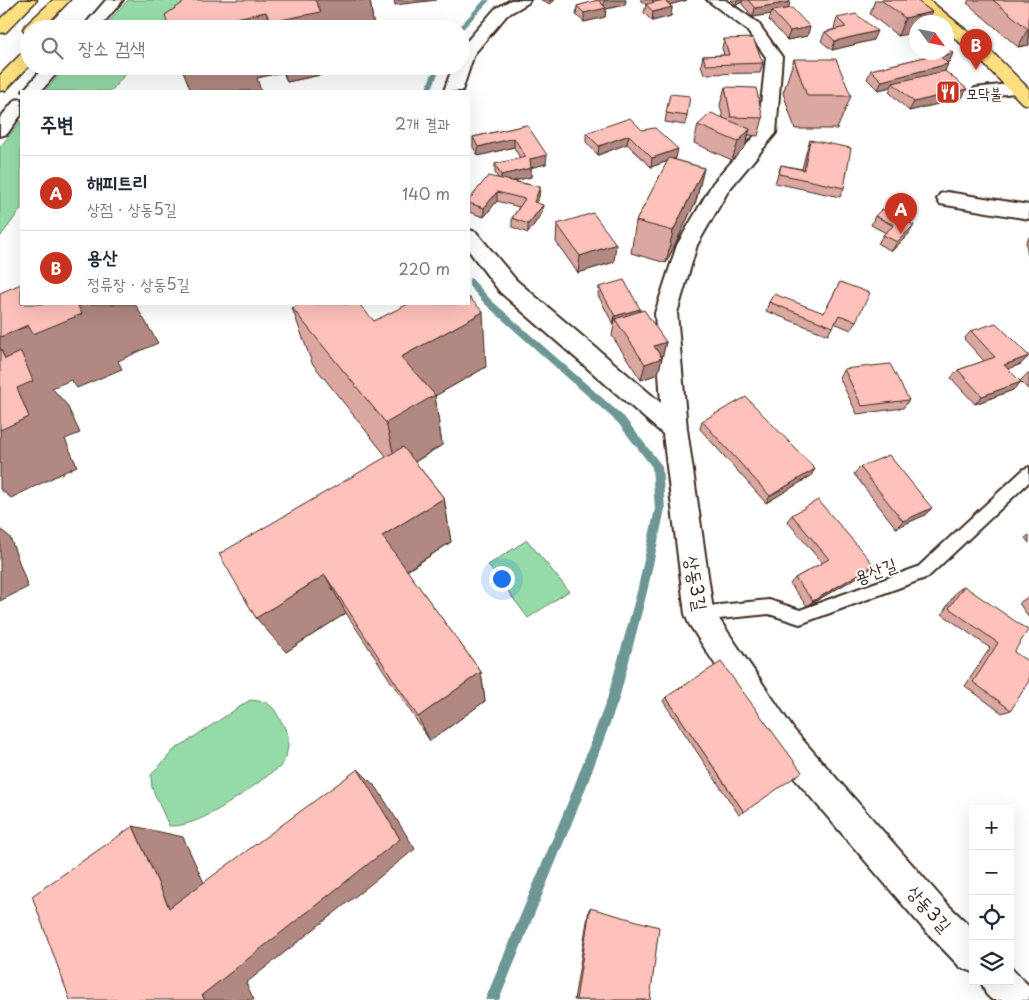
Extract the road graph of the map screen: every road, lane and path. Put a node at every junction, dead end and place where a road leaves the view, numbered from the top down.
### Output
1 (115, 0) edge
2 (522, 0) edge
3 (715, 0) edge
4 (919, 0) edge
5 (936, 0) edge
6 (70, 2) edge
7 (25, 4) edge
8 (0, 20) edge
9 (45, 20) edge
10 (59, 20) edge
11 (97, 20) edge
12 (0, 28) edge
13 (470, 48) edge
14 (20, 52) edge
15 (47, 75) edge
16 (458, 75) edge
17 (0, 86) edge
18 (1025, 89) edge
19 (33, 90) edge
20 (453, 90) edge
21 (981, 92) dead end
22 (20, 105) edge
23 (0, 130) edge
24 (948, 199) dead end
25 (1029, 212) edge
26 (470, 238) edge
27 (675, 429) junction
28 (1029, 473) edge
29 (699, 614) junction
30 (969, 950) edge
31 (1003, 985) edge
32 (1018, 1000) edge

1 - 11 street
2 - 13 street
3 - 27 street, 상동3길
4 - 18 main road
5 - 18 main road
6 - 9 main road
6 - 10 main road
7 - 8 main road
7 - 12 main road
14 - 17 main road
15 - 19 street
16 - 20 street
18 - 21 street
22 - 23 street
24 - 25 street
26 - 27 street
27 - 29 street, 상동3길
28 - 29 lane, 용산길
29 - 30 street, 상동3길
31 - 32 street

